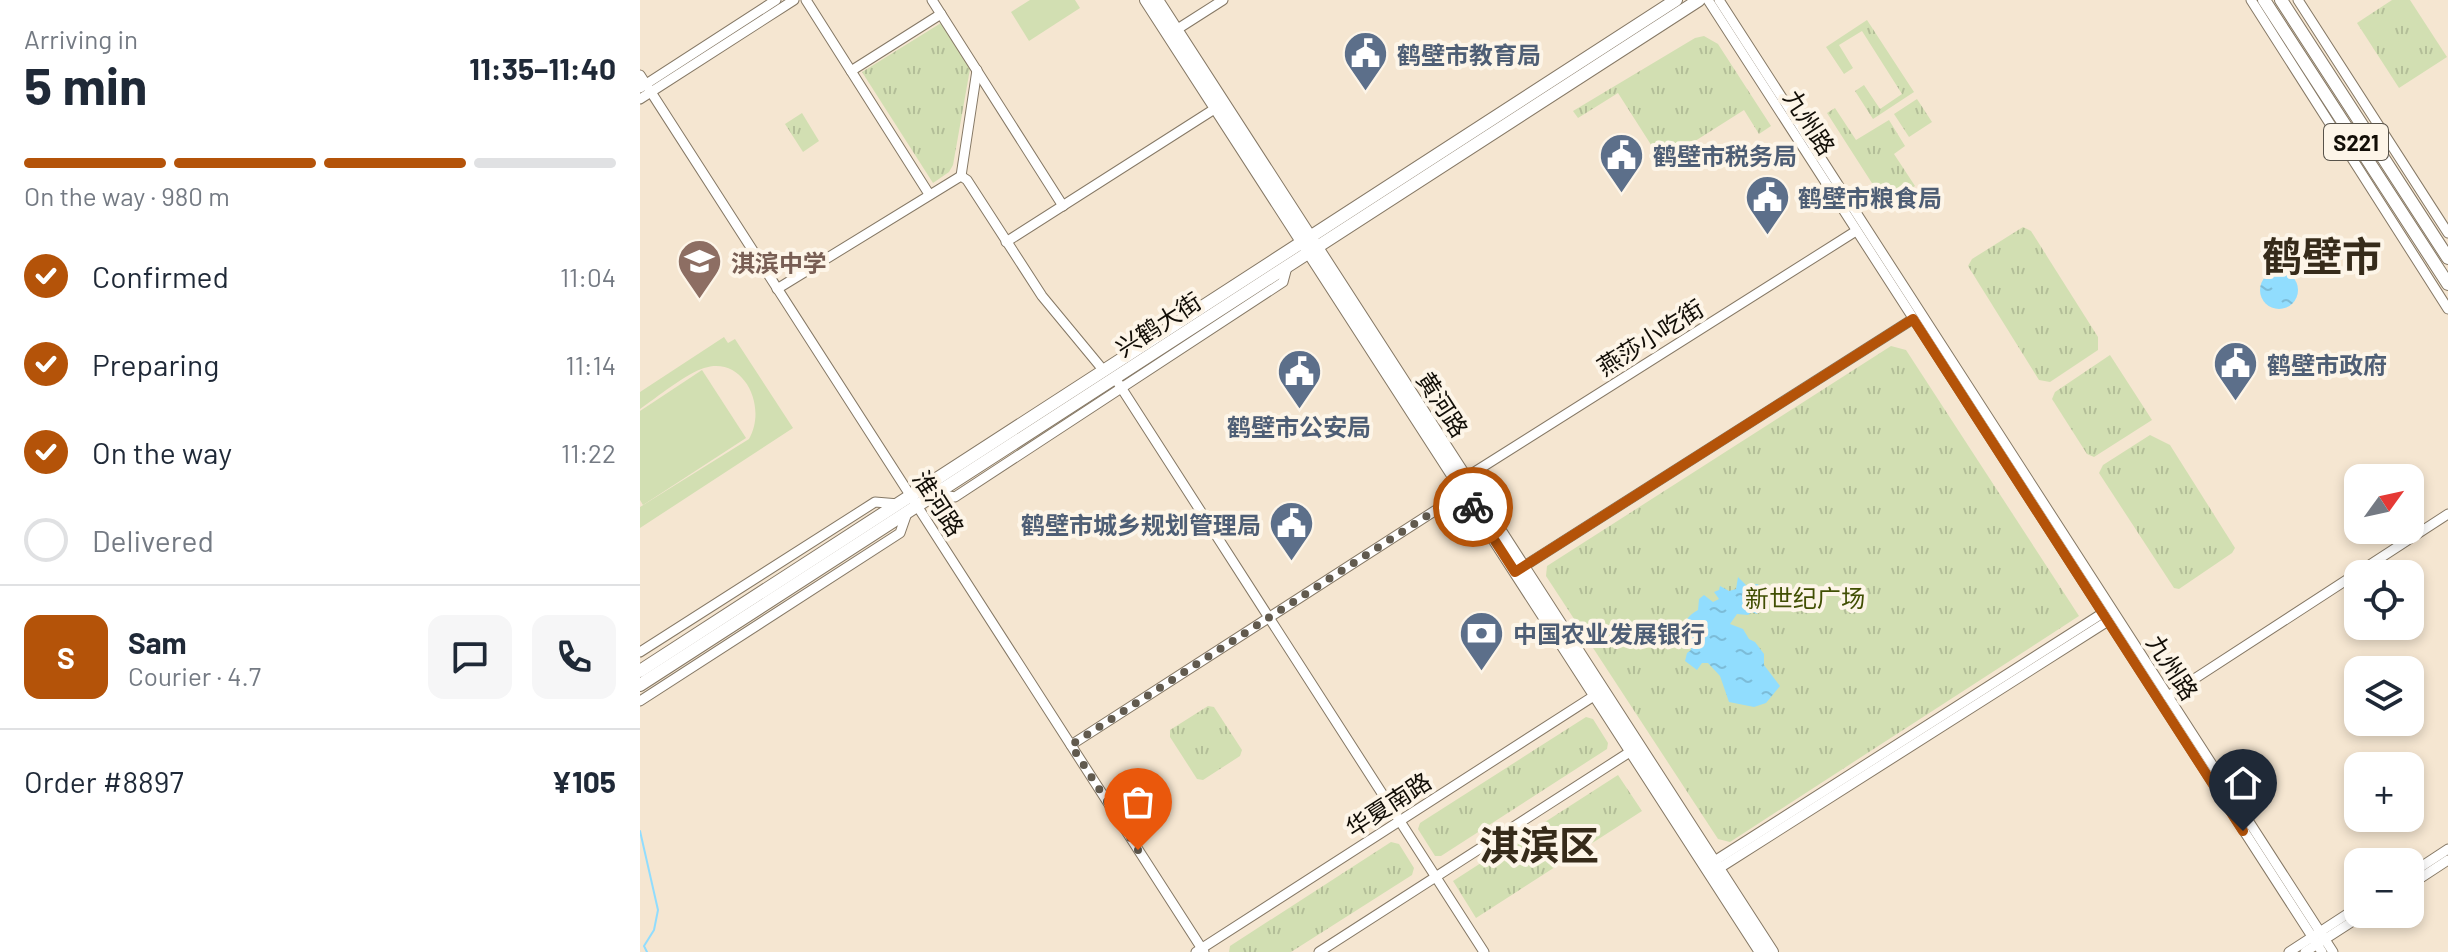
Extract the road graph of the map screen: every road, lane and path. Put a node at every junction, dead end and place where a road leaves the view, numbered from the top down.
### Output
1 (776, 0) edge
2 (794, 0) edge
3 (806, 0) edge
4 (932, 0) edge
5 (1146, 0) edge
6 (1157, 0) edge
7 (1223, 0) edge
8 (1676, 0) edge
9 (1699, 0) edge
10 (1708, 0) edge
11 (1719, 0) edge
12 (2251, 0) edge
13 (2264, 0) edge
14 (2281, 0) edge
15 (2298, 0) edge
16 (941, 14) junction
17 (1176, 30) junction
18 (977, 70) junction
19 (851, 71) junction
20 (644, 85) edge
21 (640, 99) edge
22 (1216, 108) junction
23 (961, 176) junction
24 (929, 194) junction
25 (1063, 206) junction
26 (1856, 231) junction
27 (2448, 233) edge
28 (1006, 242) junction
29 (1310, 245) junction
30 (2448, 258) edge
31 (2448, 284) edge
32 (777, 289) junction
33 (2448, 309) edge
34 (1913, 319) junction
35 (1113, 379) junction
36 (1464, 485) junction
37 (909, 505) junction
38 (2448, 514) edge
39 (1519, 570) junction
40 (1269, 617) junction
41 (2106, 617) junction
42 (640, 652) edge
43 (640, 671) edge
44 (640, 685) edge
45 (1599, 692) junction
46 (2168, 696) junction
47 (640, 701) edge
48 (1071, 745) junction
49 (1635, 749) junction
50 (1400, 821) junction
51 (2448, 849) edge
52 (2448, 860) edge
53 (1716, 865) junction
54 (2424, 865) edge
55 (2424, 876) edge
56 (1436, 877) junction
57 (2344, 919) edge
58 (2344, 926) edge
59 (2319, 941) edge
60 (1200, 951) edge
61 (1319, 952) edge
62 (1484, 952) edge
63 (1761, 952) edge
64 (1772, 952) edge
65 (2289, 952) edge
66 (2305, 952) edge
67 (2333, 952) edge

1 - 20 street
2 - 20 street
3 - 19 street
4 - 16 street
5 - 22 main road, 黄河路
6 - 17 main road, 黄河路
7 - 17 street
8 - 29 main road, 兴鹤大街
9 - 29 main road, 兴鹤大街
10 - 26 street, 九州路
11 - 46 street, 九州路
12 - 33 street
13 - 31 main road, S221
14 - 30 main road, S221
15 - 27 street
16 - 18 street
16 - 19 street
17 - 29 main road, 黄河路
18 - 23 street
18 - 25 street
19 - 24 street
20 - 21 street
20 - 32 street, 淮河路
22 - 25 street
22 - 29 main road, 黄河路
23 - 24 street
23 - 28 street
24 - 32 street
25 - 28 street
26 - 34 street, 九州路
26 - 36 street, 燕莎小吃街
28 - 35 street
29 - 35 main road, 兴鹤大街
29 - 35 main road, 兴鹤大街
29 - 36 main road, 黄河路
32 - 37 street, 淮河路
34 - 39 street
34 - 41 street, 九州路
35 - 37 main road, 兴鹤大街
35 - 37 main road, 兴鹤大街
35 - 40 street
36 - 39 main road, 黄河路
36 - 40 street, 燕莎小吃街
37 - 42 street
37 - 43 main road, 兴鹤大街
37 - 44 main road, 兴鹤大街
37 - 47 street
37 - 48 street, 淮河路
38 - 46 street
39 - 45 main road, 黄河路
40 - 48 street, 燕莎小吃街
40 - 50 street
41 - 53 street
41 - 59 street, 九州路
45 - 49 main road, 黄河路
45 - 50 street, 华夏南路
46 - 59 street, 九州路
48 - 60 street, 淮河路
49 - 53 main road, 黄河路
49 - 56 street
49 - 63 main road, 黄河路
50 - 56 street
50 - 60 street, 华夏南路
51 - 54 street
52 - 55 street
53 - 64 main road, 黄河路
56 - 61 street
56 - 62 street
57 - 59 street
58 - 59 street
59 - 65 street
59 - 66 street
59 - 67 street, 九州路

